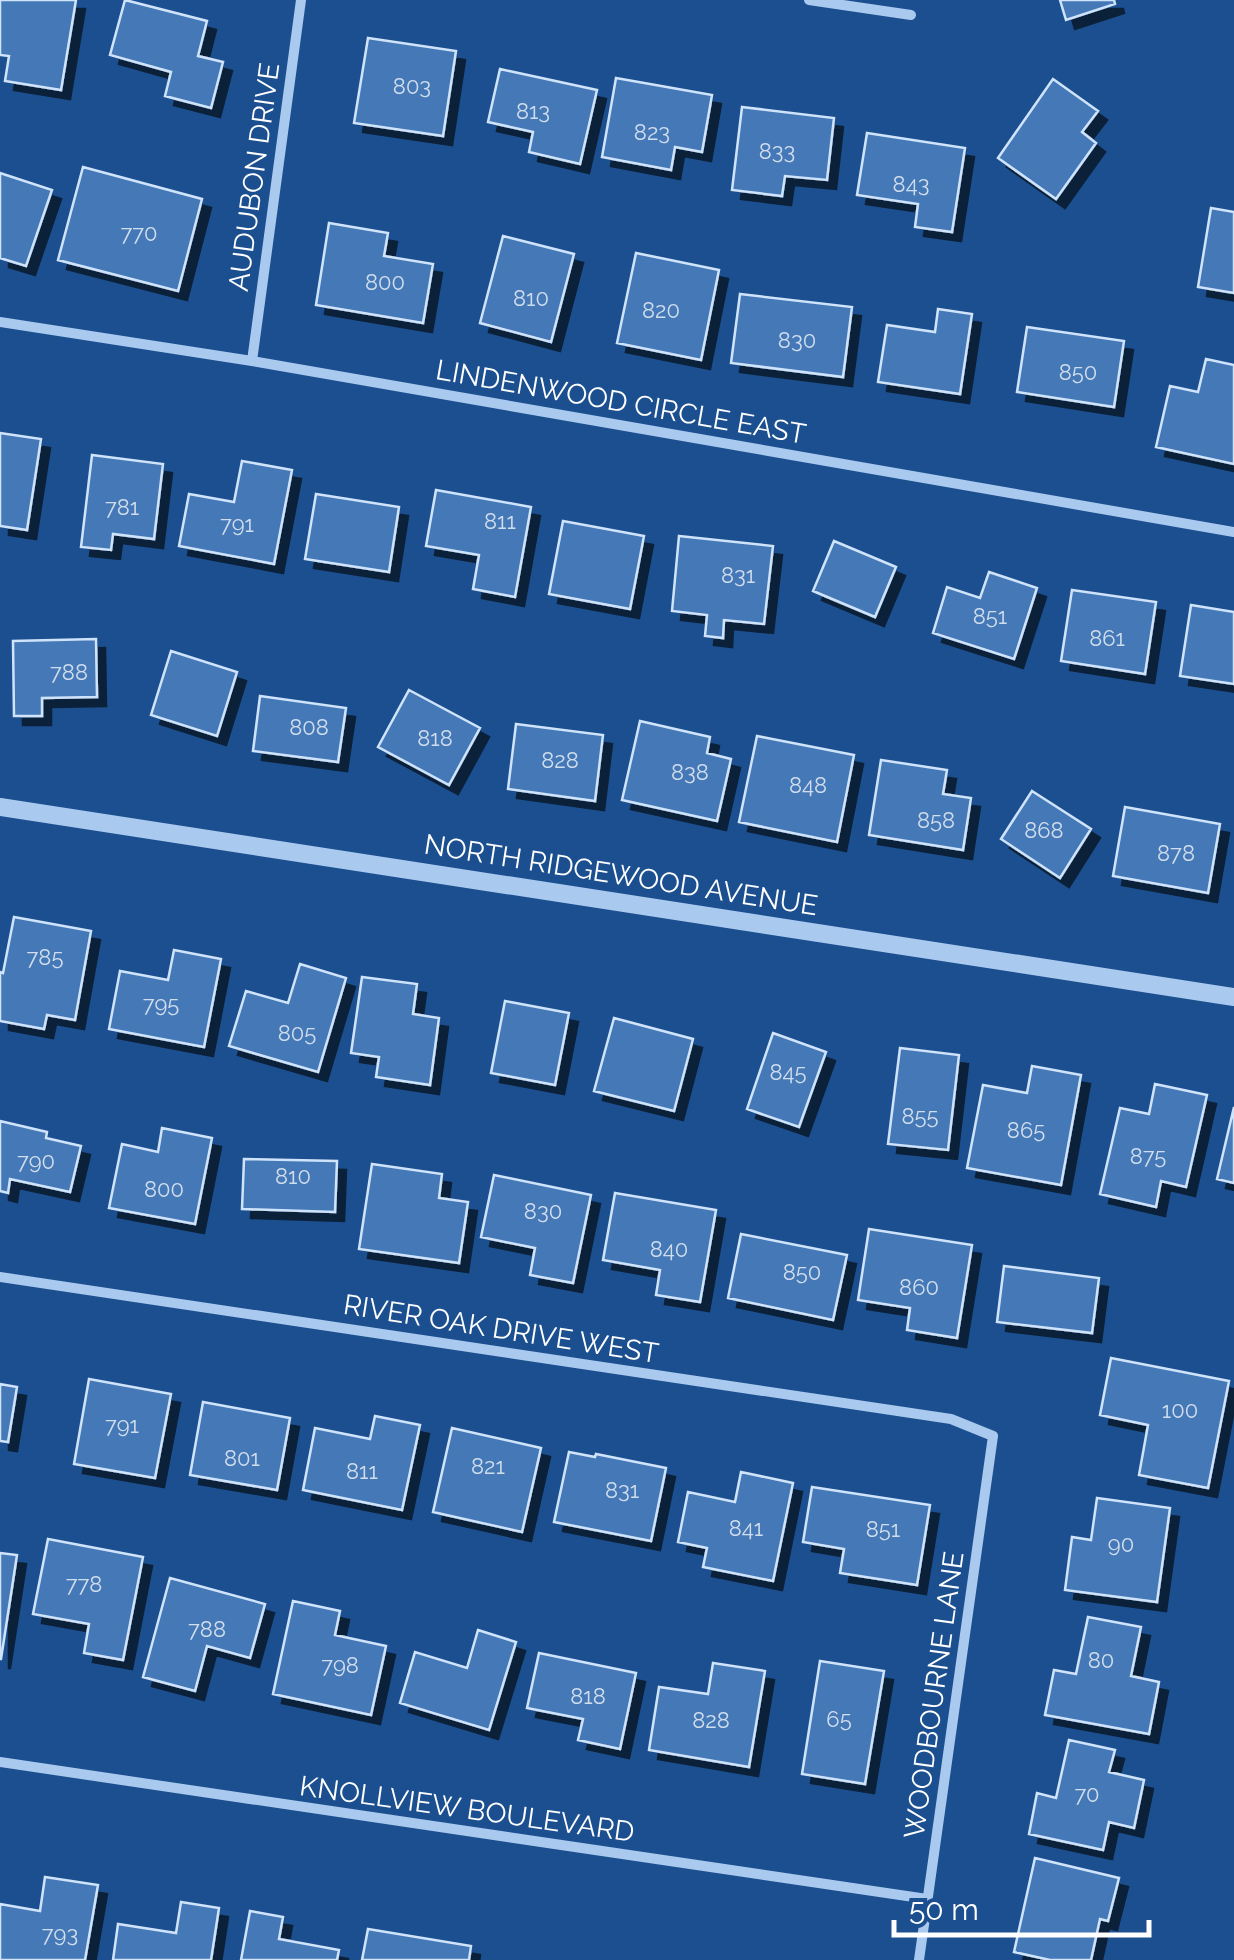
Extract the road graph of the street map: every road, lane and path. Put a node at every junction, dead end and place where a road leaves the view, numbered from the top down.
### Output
1 (301, 0) edge
2 (810, 0) edge
3 (912, 15) dead end
4 (0, 322) edge
5 (252, 361) junction
6 (1234, 532) edge
7 (0, 807) edge
8 (1234, 998) edge
9 (0, 1277) edge
10 (993, 1436) joint
11 (0, 1762) edge
12 (927, 1899) junction
13 (920, 1960) edge

1 - 5 street, AUDUBON DRIVE
2 - 3 street
4 - 5 street, LINDENWOOD CIRCLE EAST
5 - 6 street, LINDENWOOD CIRCLE EAST
7 - 8 street, NORTH RIDGEWOOD AVENUE
9 - 10 street, RIVER OAK DRIVE WEST
10 - 12 street, WOODBOURNE LANE
11 - 12 street, KNOLLVIEW BOULEVARD
12 - 13 street, WOODBOURNE LANE

